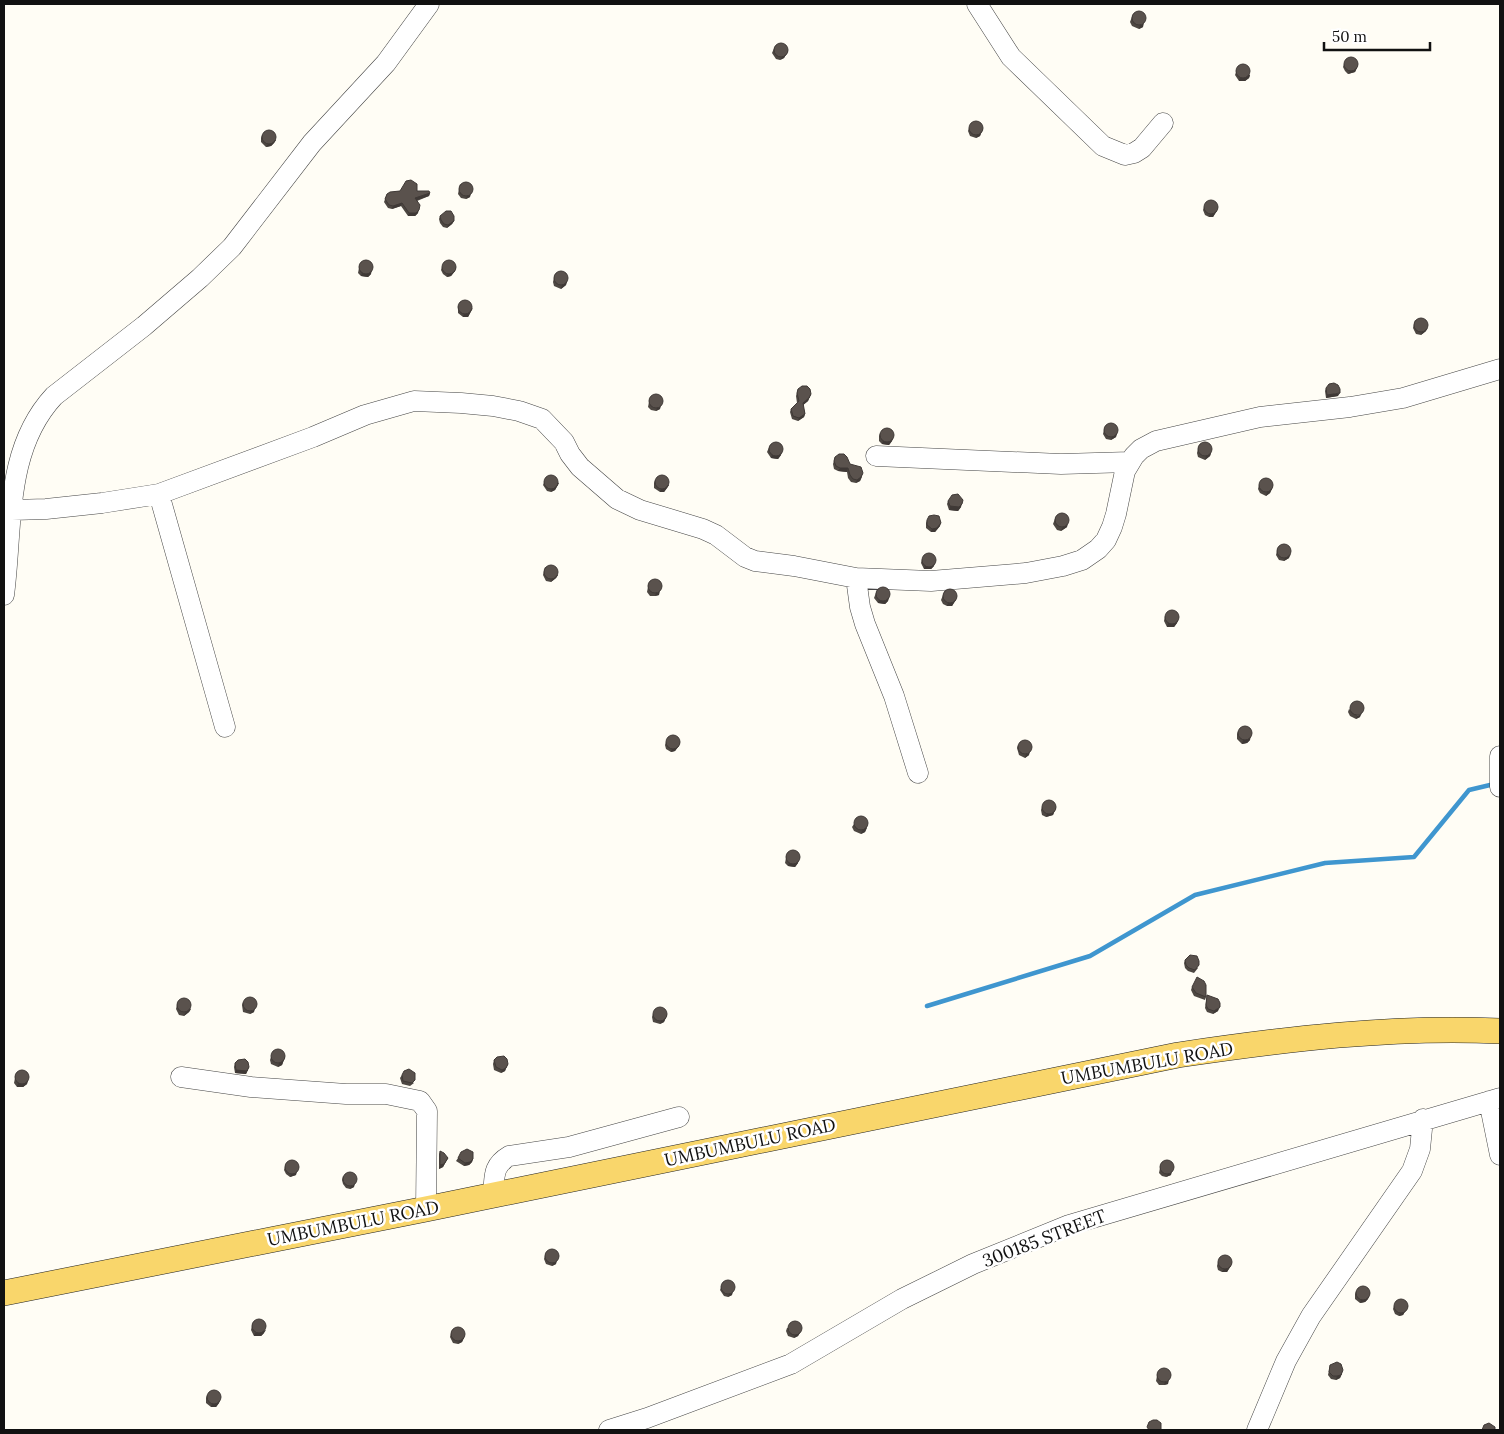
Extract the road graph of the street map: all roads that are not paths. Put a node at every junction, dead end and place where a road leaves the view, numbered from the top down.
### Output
1 (429, 4) edge
2 (977, 4) edge
3 (1163, 123) dead end
4 (1500, 369) edge
5 (876, 456) dead end
6 (1130, 462) junction
7 (159, 494) junction
8 (12, 510) junction
9 (856, 578) junction
10 (4, 595) edge
11 (226, 727) dead end
12 (1500, 756) edge
13 (918, 774) dead end
14 (1500, 787) edge
15 (1500, 1031) edge
16 (181, 1077) dead end
17 (1494, 1099) edge
18 (679, 1117) dead end
19 (1423, 1120) junction
20 (1500, 1156) edge
21 (493, 1194) junction
22 (426, 1209) junction
23 (4, 1292) edge
24 (609, 1430) edge
25 (1257, 1430) edge

1 - 8 street
2 - 3 street
4 - 6 street
5 - 6 street
6 - 9 street
7 - 8 street
7 - 9 street
7 - 11 street
8 - 10 street
9 - 13 street
12 - 14 street
15 - 21 main road, UMBUMBULU ROAD
16 - 22 street
17 - 19 street, 300185 STREET
17 - 20 street
18 - 21 street
19 - 24 street, 300185 STREET
19 - 25 street
21 - 22 main road, UMBUMBULU ROAD
22 - 23 main road, UMBUMBULU ROAD

